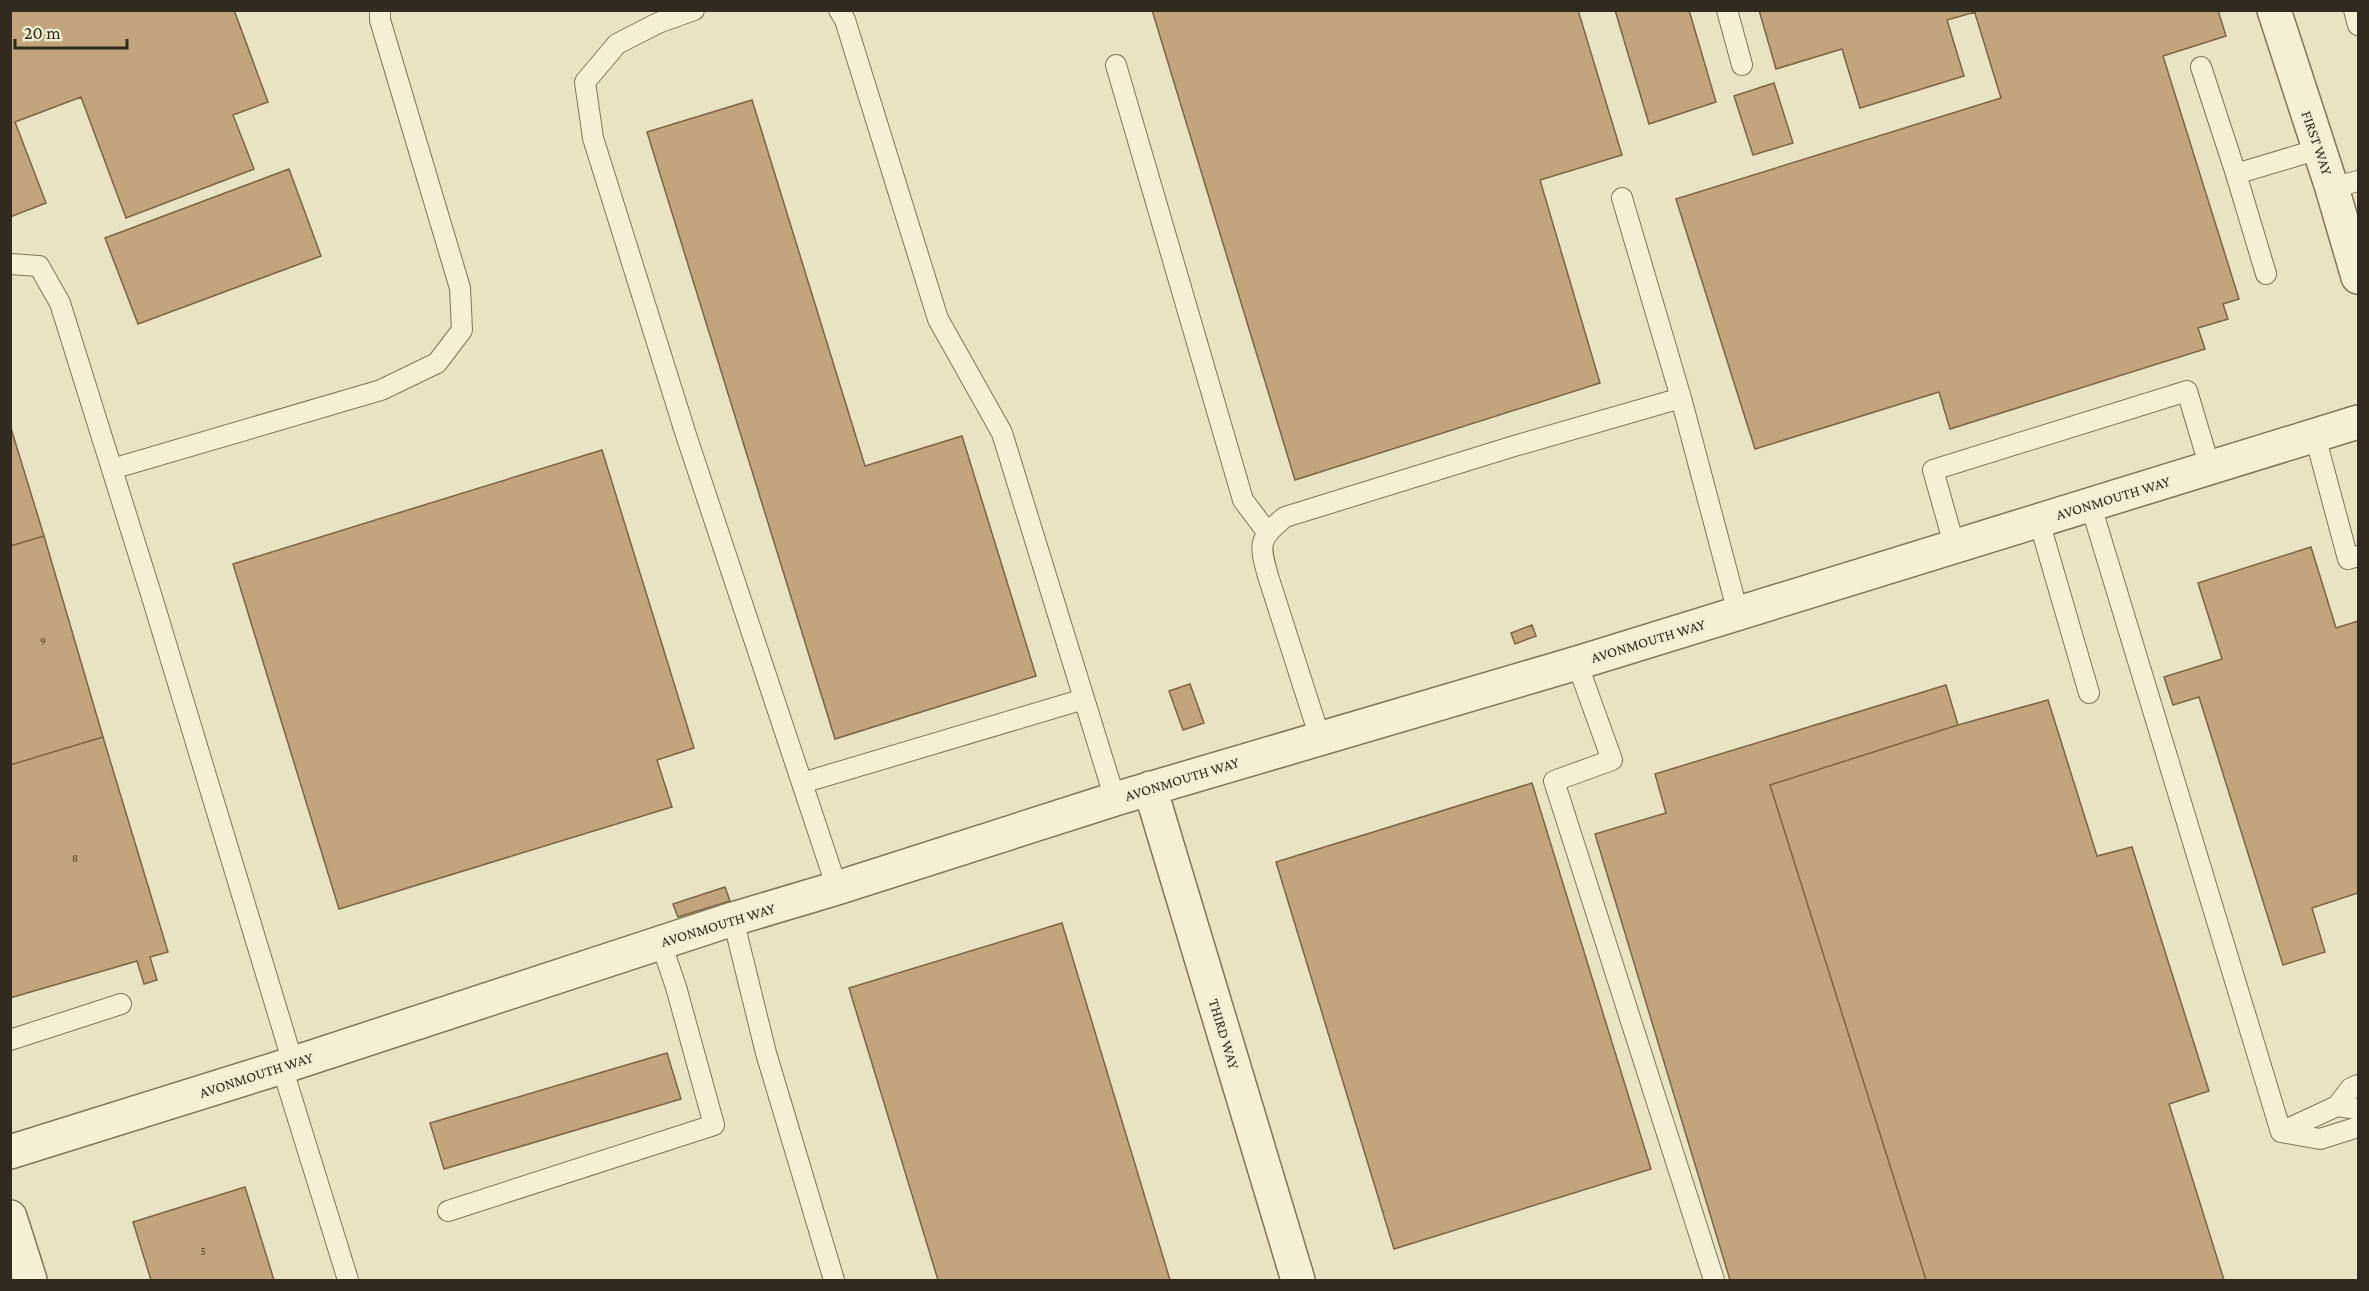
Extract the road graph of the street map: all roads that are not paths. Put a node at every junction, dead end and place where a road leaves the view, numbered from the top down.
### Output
1 (380, 10) edge
2 (694, 10) edge
3 (839, 10) edge
4 (1727, 10) edge
5 (2274, 10) edge
6 (2354, 10) edge
7 (2358, 25) edge
8 (1116, 65) dead end
9 (1742, 65) dead end
10 (2200, 67) dead end
11 (2319, 149) junction
12 (2236, 174) junction
13 (2345, 185) edge
14 (1622, 198) dead end
15 (10, 264) edge
16 (2266, 274) dead end
17 (2358, 277) edge
18 (1682, 398) junction
19 (2358, 422) edge
20 (2315, 436) junction
21 (2210, 468) junction
22 (112, 469) junction
23 (2091, 506) junction
24 (2039, 521) junction
25 (1266, 532) junction
26 (1955, 548) junction
27 (2358, 556) edge
28 (1738, 613) junction
29 (1577, 663) junction
30 (2090, 693) dead end
31 (1084, 699) junction
32 (1320, 738) junction
33 (802, 783) junction
34 (1150, 788) junction
35 (1115, 799) junction
36 (837, 888) junction
37 (733, 919) junction
38 (661, 943) junction
39 (121, 1004) dead end
40 (10, 1040) edge
41 (287, 1065) junction
42 (2358, 1085) edge
43 (2337, 1106) junction
44 (2358, 1109) edge
45 (2358, 1127) edge
46 (2281, 1132) junction
47 (10, 1152) edge
48 (448, 1211) dead end
49 (10, 1217) edge
50 (30, 1281) edge
51 (348, 1281) edge
52 (834, 1281) edge
53 (1298, 1281) edge
54 (1714, 1281) edge

1 - 22 lane
2 - 33 lane
3 - 31 lane
4 - 9 lane
5 - 11 street, FIRST WAY
6 - 7 lane
8 - 25 lane
10 - 12 lane
11 - 12 lane
11 - 13 street, FIRST WAY
12 - 16 lane
13 - 17 street, FIRST WAY
14 - 18 lane
15 - 22 lane
18 - 25 lane
18 - 28 lane
19 - 20 street, AVONMOUTH WAY
20 - 21 street, AVONMOUTH WAY
20 - 27 lane
21 - 23 street, AVONMOUTH WAY
21 - 26 lane
22 - 41 lane
23 - 24 street, AVONMOUTH WAY
23 - 46 lane
24 - 26 street, AVONMOUTH WAY
24 - 30 lane
25 - 32 lane
26 - 28 street, AVONMOUTH WAY
28 - 29 street, AVONMOUTH WAY
29 - 32 street, AVONMOUTH WAY
29 - 54 lane
31 - 33 lane
31 - 35 lane
32 - 34 street, AVONMOUTH WAY
33 - 36 lane
34 - 35 street, AVONMOUTH WAY
34 - 53 street, THIRD WAY
35 - 36 street, AVONMOUTH WAY
36 - 37 street, AVONMOUTH WAY
37 - 38 street, AVONMOUTH WAY
37 - 52 lane
38 - 41 street, AVONMOUTH WAY
38 - 48 lane
39 - 40 lane
41 - 47 street, AVONMOUTH WAY
41 - 51 lane
42 - 43 lane
43 - 44 lane
43 - 46 lane
45 - 46 lane
49 - 50 street

